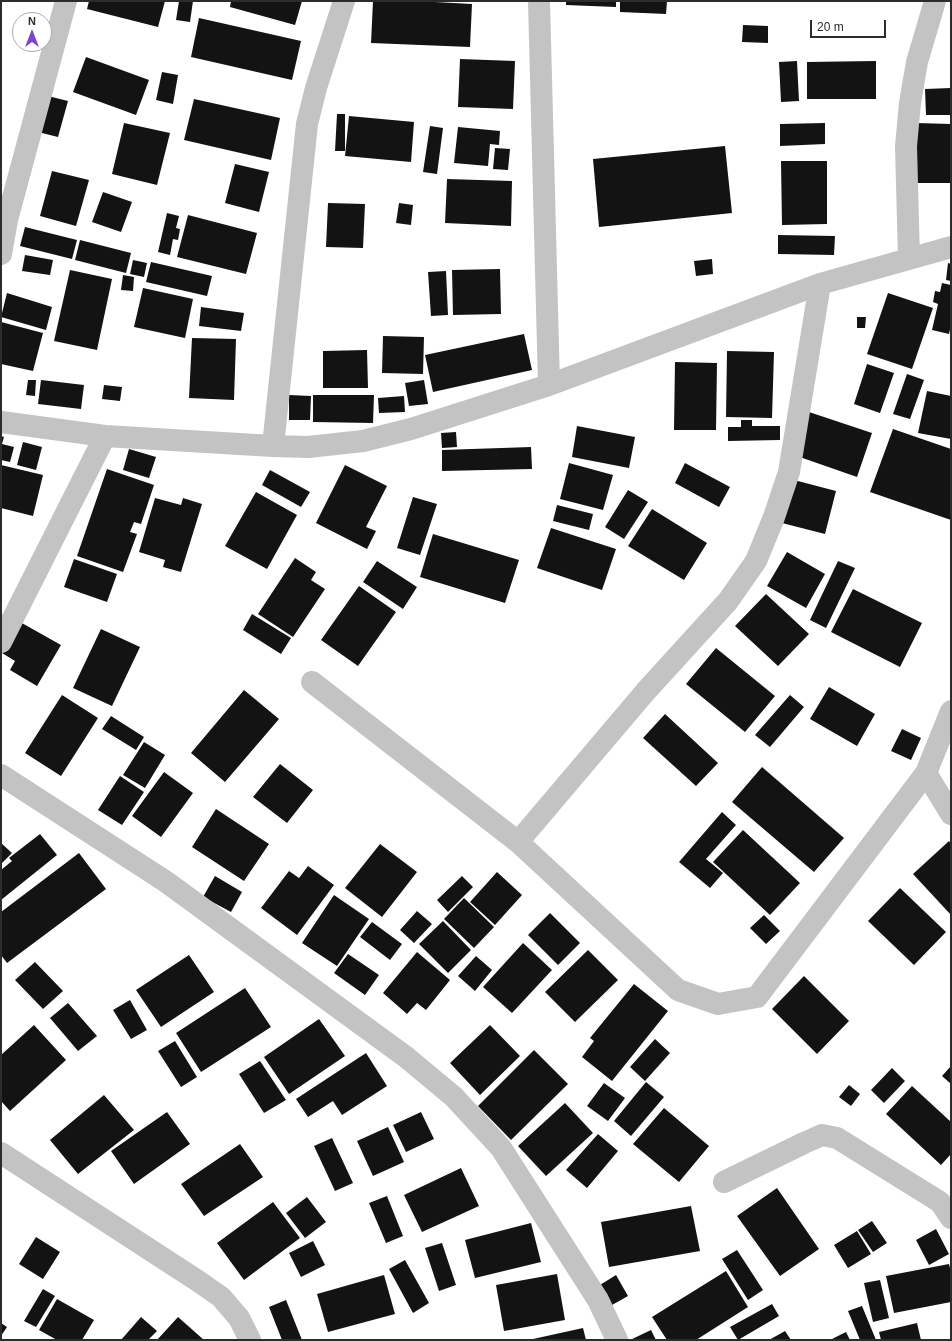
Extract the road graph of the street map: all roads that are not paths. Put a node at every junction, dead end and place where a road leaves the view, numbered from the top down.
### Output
1 (66, 1) edge
2 (344, 1) edge
3 (539, 1) edge
4 (935, 1) edge
5 (4, 219) edge
6 (951, 248) edge
7 (1, 254) edge
8 (909, 259) junction
9 (820, 284) junction
10 (549, 385) junction
11 (1, 422) edge
12 (105, 436) junction
13 (273, 446) junction
14 (1, 642) edge
15 (312, 682) dead end
16 (951, 711) edge
17 (926, 773) junction
18 (1, 775) edge
19 (951, 814) edge
20 (518, 842) junction
21 (1, 1153) edge
22 (724, 1182) dead end
23 (947, 1204) edge
24 (250, 1340) edge
25 (617, 1340) edge

1 - 5 street
2 - 13 street
3 - 10 street
4 - 8 street
5 - 7 street
6 - 8 street
8 - 9 street
9 - 10 street
9 - 20 street
10 - 13 street
11 - 12 street
12 - 13 street
12 - 14 street
15 - 20 street
16 - 17 street
17 - 19 street
17 - 20 street
18 - 25 street
21 - 24 street
22 - 23 street

